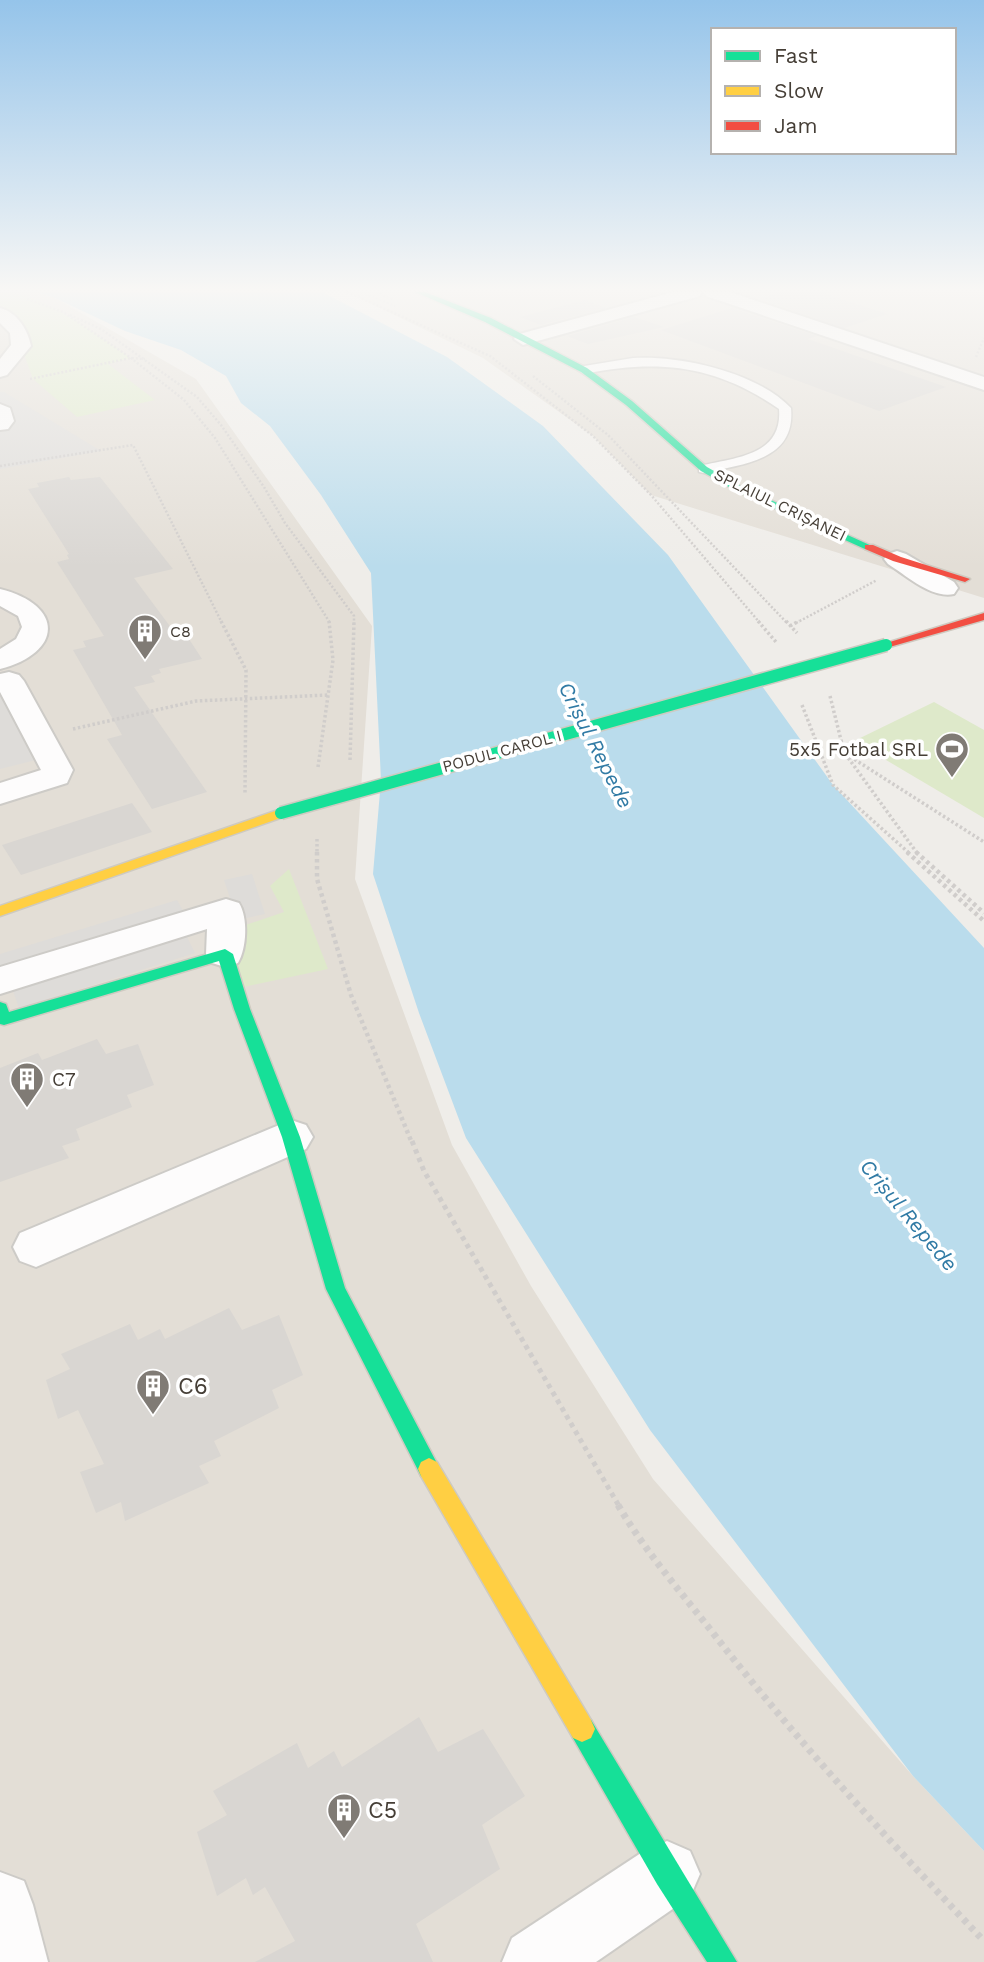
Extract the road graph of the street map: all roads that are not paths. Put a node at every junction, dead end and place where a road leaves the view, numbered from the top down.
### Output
1 (602, 384) edge
2 (743, 384) edge
3 (0, 410) edge
4 (0, 424) edge
5 (704, 469) junction
6 (892, 567) joint
7 (983, 580) edge
8 (0, 597) edge
9 (947, 597) junction
10 (984, 615) edge
11 (918, 636) junction
12 (4, 671) edge
13 (0, 794) edge
14 (0, 911) edge
15 (225, 954) junction
16 (0, 981) edge
17 (0, 1008) edge
18 (291, 1137) junction
19 (36, 1247) dead end
20 (667, 1874) junction
21 (0, 1905) edge
22 (14, 1962) edge
23 (536, 1962) edge
24 (723, 1962) edge

1 - 5 street, SPLAIUL CRIȘANEI
2 - 5 lane
3 - 4 street
5 - 6 street, SPLAIUL CRIȘANEI
6 - 9 street, SPLAIUL CRIȘANEI
7 - 9 street
8 - 12 street
9 - 10 street
9 - 11 street
10 - 11 street, PODUL CAROL I
11 - 14 street, PODUL CAROL I, bridge
12 - 13 street
15 - 16 street
15 - 17 street
15 - 18 street
18 - 19 street
18 - 20 street
20 - 23 street
20 - 24 street
21 - 22 street

